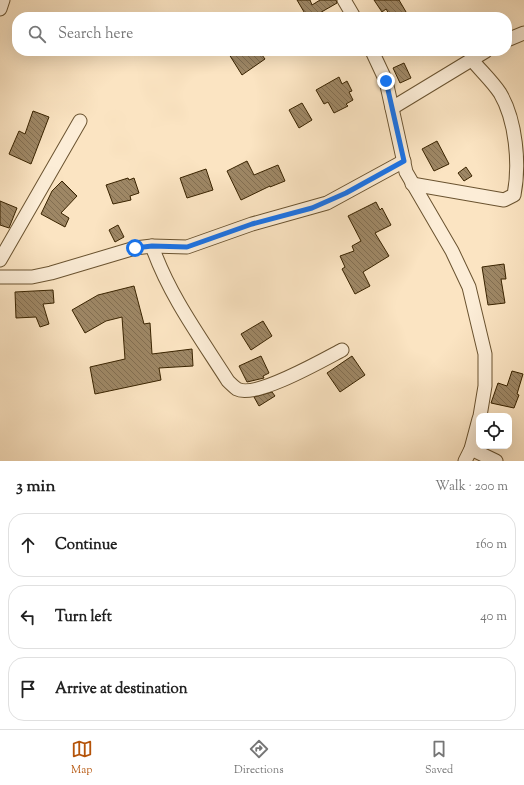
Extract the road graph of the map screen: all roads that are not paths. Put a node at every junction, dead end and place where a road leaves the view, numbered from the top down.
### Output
1 (3, 0) edge
2 (344, 0) edge
3 (0, 9) edge
4 (351, 12) edge
5 (524, 33) edge
6 (512, 38) edge
7 (374, 56) edge
8 (478, 56) edge
9 (472, 60) junction
10 (392, 108) junction
11 (80, 121) dead end
12 (520, 137) edge
13 (404, 161) junction
14 (412, 184) junction
15 (152, 246) junction
16 (0, 260) edge
17 (0, 277) edge
18 (342, 350) dead end
19 (480, 413) edge
20 (476, 427) edge
21 (468, 455) edge
22 (496, 461) edge

1 - 3 street
2 - 4 street
5 - 6 street
7 - 10 street
8 - 9 street
9 - 10 street
9 - 12 street
10 - 13 street
11 - 16 street
12 - 14 street
13 - 14 street
13 - 15 street
14 - 19 street
15 - 17 street
15 - 18 street
20 - 21 street
21 - 22 street

